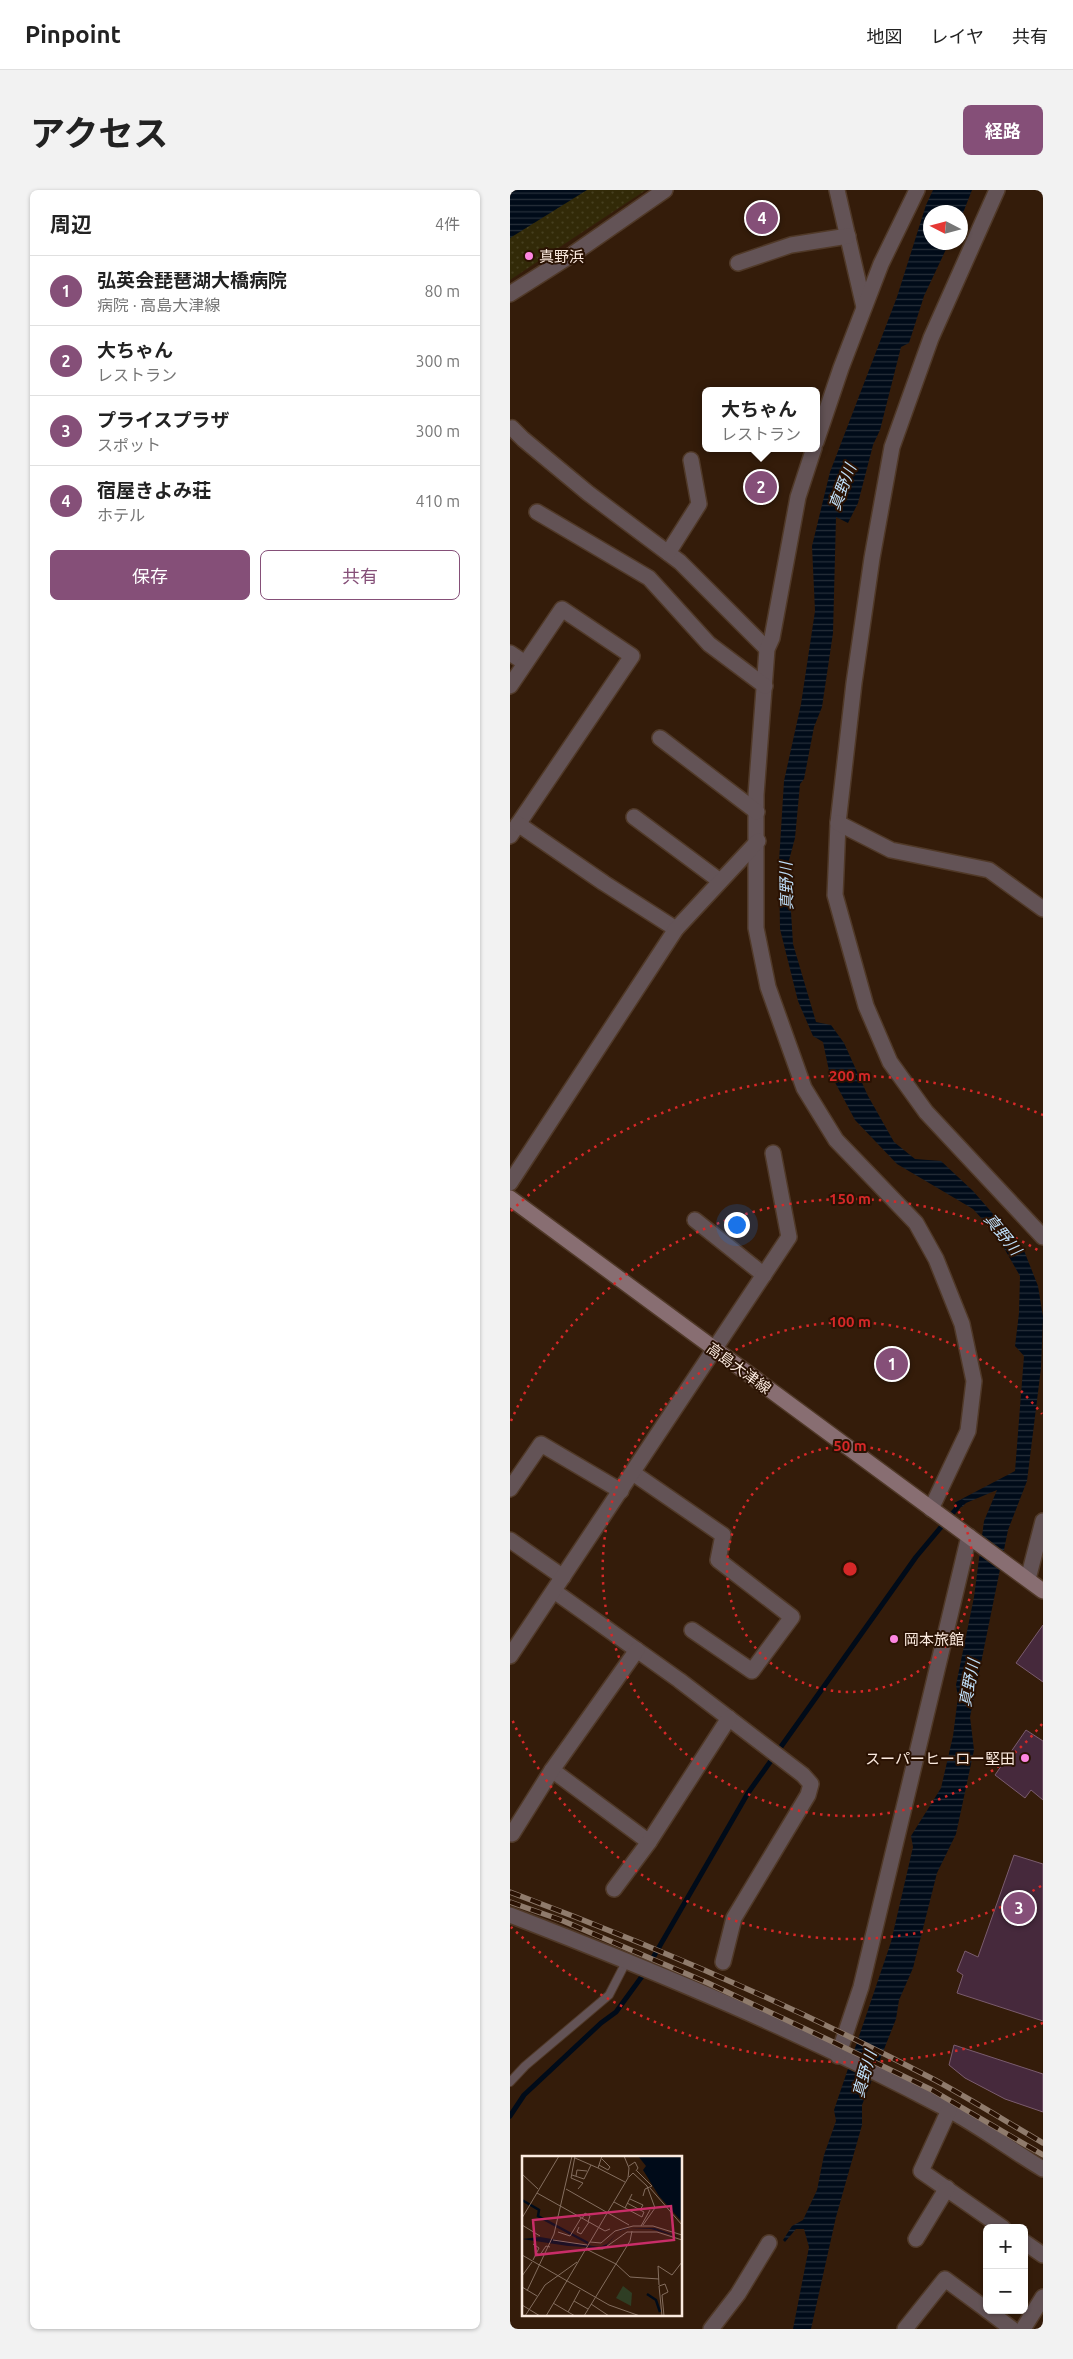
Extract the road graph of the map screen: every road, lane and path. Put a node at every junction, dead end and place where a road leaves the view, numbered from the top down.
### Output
1 (665, 190) edge
2 (837, 190) edge
3 (917, 190) edge
4 (997, 190) edge
5 (848, 236) junction
6 (738, 263) dead end
7 (510, 294) edge
8 (864, 307) junction
9 (510, 429) edge
10 (820, 431) edge
11 (813, 452) edge
12 (691, 460) dead end
13 (538, 512) dead end
14 (668, 553) junction
15 (767, 649) junction
16 (510, 653) edge
17 (525, 664) junction
18 (510, 686) edge
19 (765, 686) junction
20 (660, 738) dead end
21 (757, 812) junction
22 (634, 817) dead end
23 (838, 824) junction
24 (514, 830) edge
25 (758, 841) junction
26 (720, 881) junction
27 (1043, 909) edge
28 (676, 929) junction
29 (772, 1152) dead end
30 (510, 1183) edge
31 (510, 1198) edge
32 (695, 1220) dead end
33 (1043, 1236) edge
34 (764, 1275) junction
35 (715, 1350) junction
36 (633, 1473) junction
37 (510, 1489) edge
38 (621, 1491) junction
39 (931, 1509) junction
40 (1043, 1521) edge
41 (969, 1536) junction
42 (1040, 1539) edge
43 (510, 1540) edge
44 (1024, 1577) junction
45 (563, 1578) junction
46 (554, 1591) junction
47 (1043, 1591) edge
48 (692, 1630) dead end
49 (637, 1650) junction
50 (510, 1656) edge
51 (729, 1718) junction
52 (552, 1770) junction
53 (512, 1834) dead end
54 (650, 1842) junction
55 (614, 1889) dead end
56 (510, 1915) edge
57 (626, 1962) junction
58 (723, 1962) dead end
59 (842, 2058) junction
60 (510, 2082) edge
61 (949, 2110) junction
62 (1043, 2169) edge
63 (947, 2188) junction
64 (997, 2224) edge
65 (916, 2239) dead end
66 (769, 2243) dead end
67 (1028, 2245) edge
68 (1043, 2255) edge
69 (1043, 2297) edge
70 (983, 2307) edge
71 (992, 2314) edge
72 (710, 2329) edge
73 (905, 2329) edge
74 (1012, 2329) edge
75 (1023, 2329) edge

1 - 7 street
2 - 5 street
3 - 8 street
4 - 23 street
5 - 6 street
5 - 8 street
8 - 10 street
9 - 14 street
11 - 15 street
12 - 14 street
13 - 19 street
14 - 15 street
15 - 19 street
16 - 17 street
17 - 18 street
17 - 24 street
19 - 21 street
20 - 21 street
21 - 25 street
22 - 26 street
23 - 27 street
23 - 33 street
24 - 28 street
25 - 26 street
25 - 39 street
26 - 28 street
28 - 30 street
29 - 34 street
31 - 35 main road, 高島大津線
32 - 34 street
34 - 35 street
35 - 36 street
35 - 39 main road, 高島大津線
36 - 38 street
36 - 48 street
37 - 38 street
38 - 45 street
39 - 41 main road, 高島大津線
40 - 42 street
41 - 44 main road, 高島大津線
41 - 59 street
42 - 44 street
43 - 45 street
44 - 47 main road
45 - 46 street
46 - 49 street
46 - 50 street
49 - 51 street
49 - 52 street
51 - 54 street
51 - 58 street
52 - 53 street
52 - 54 street
54 - 55 street
56 - 57 street
57 - 59 street
57 - 60 lane
59 - 61 street
61 - 62 street
61 - 63 street
63 - 64 street
63 - 65 street
66 - 72 street
67 - 68 street
69 - 75 street
70 - 73 street
71 - 74 street

